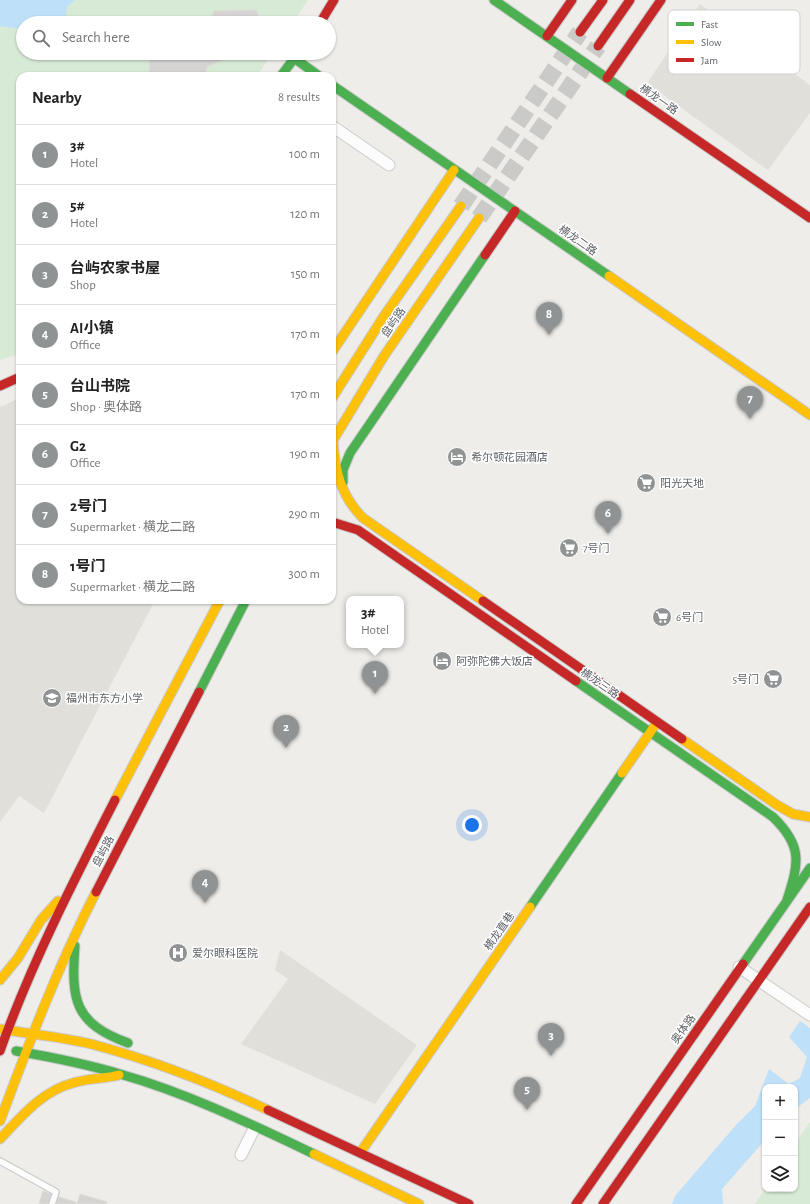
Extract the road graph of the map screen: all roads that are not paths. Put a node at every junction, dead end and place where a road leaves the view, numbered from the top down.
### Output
1 (334, 0) edge
2 (494, 0) edge
3 (572, 0) edge
4 (603, 0) edge
5 (630, 0) edge
6 (661, 0) edge
7 (324, 16) edge
8 (580, 32) tunnel mouth
9 (547, 36) junction
10 (598, 46) tunnel mouth
11 (293, 60) edge
12 (301, 60) edge
13 (284, 72) edge
14 (314, 72) edge
15 (607, 78) junction
16 (336, 88) edge
17 (336, 129) edge
18 (389, 165) dead end
19 (454, 170) junction
20 (461, 206) tunnel mouth
21 (515, 211) junction
22 (479, 218) tunnel mouth
23 (810, 218) edge
24 (336, 346) edge
25 (16, 379) edge
26 (0, 386) edge
27 (339, 388) junction
28 (336, 391) edge
29 (336, 392) edge
30 (810, 415) edge
31 (336, 434) edge
32 (336, 472) edge
33 (346, 499) junction
34 (336, 523) edge
35 (218, 604) edge
36 (244, 604) edge
37 (252, 604) edge
38 (226, 638) junction
39 (658, 722) junction
40 (651, 732) junction
41 (810, 817) edge
42 (810, 859) edge
43 (810, 868) edge
44 (69, 889) junction
45 (787, 900) junction
46 (810, 907) edge
47 (76, 932) junction
48 (740, 967) junction
49 (0, 980) edge
50 (759, 980) junction
51 (810, 1015) edge
52 (3, 1029) edge
53 (33, 1034) junction
54 (0, 1050) edge
55 (25, 1053) junction
56 (165, 1067) junction
57 (121, 1074) junction
58 (0, 1121) edge
59 (255, 1127) junction
60 (0, 1139) edge
61 (360, 1153) junction
62 (241, 1155) dead end
63 (0, 1161) edge
64 (52, 1204) edge
65 (419, 1204) edge
66 (469, 1204) edge
67 (576, 1204) edge
68 (603, 1204) edge

1 - 7 main road
2 - 9 main road, 横龙一路
3 - 9 main road
4 - 8 main road
5 - 10 main road
6 - 15 main road
9 - 15 main road, 横龙一路
11 - 13 main road
12 - 14 main road
15 - 23 main road, 横龙一路
16 - 19 main road, 横龙二路
17 - 18 street
19 - 21 main road, 横龙二路
19 - 24 main road
20 - 27 main road, 盘屿路
21 - 30 main road, 横龙二路
21 - 33 main road
22 - 31 main road, 盘屿路
25 - 26 main road
27 - 28 main road
27 - 29 main road, 盘屿路
32 - 33 main road, 横龙三路
33 - 39 main road, 横龙三路
34 - 40 main road, 横龙三路
35 - 44 main road, 盘屿路
36 - 38 main road, 盘屿路
37 - 38 main road
38 - 47 main road, 盘屿路
39 - 40 main road, 横龙直巷
39 - 41 main road, 横龙三路
40 - 45 main road, 横龙三路
40 - 61 main road, 横龙直巷
42 - 45 main road
43 - 45 main road, 奥体路
44 - 49 main road
44 - 52 main road, 盘屿路
45 - 48 main road, 奥体路
46 - 50 main road
47 - 53 main road, 盘屿路
47 - 56 main road
48 - 50 street
48 - 67 main road, 奥体路
50 - 51 street
50 - 68 main road
52 - 53 main road
52 - 54 main road, 盘屿路
53 - 55 main road, 盘屿路
53 - 56 main road
54 - 55 main road
55 - 57 main road
55 - 58 main road, 盘屿路
56 - 61 main road
57 - 59 main road
57 - 60 main road
59 - 62 street
59 - 65 main road
61 - 66 main road
63 - 64 lane

